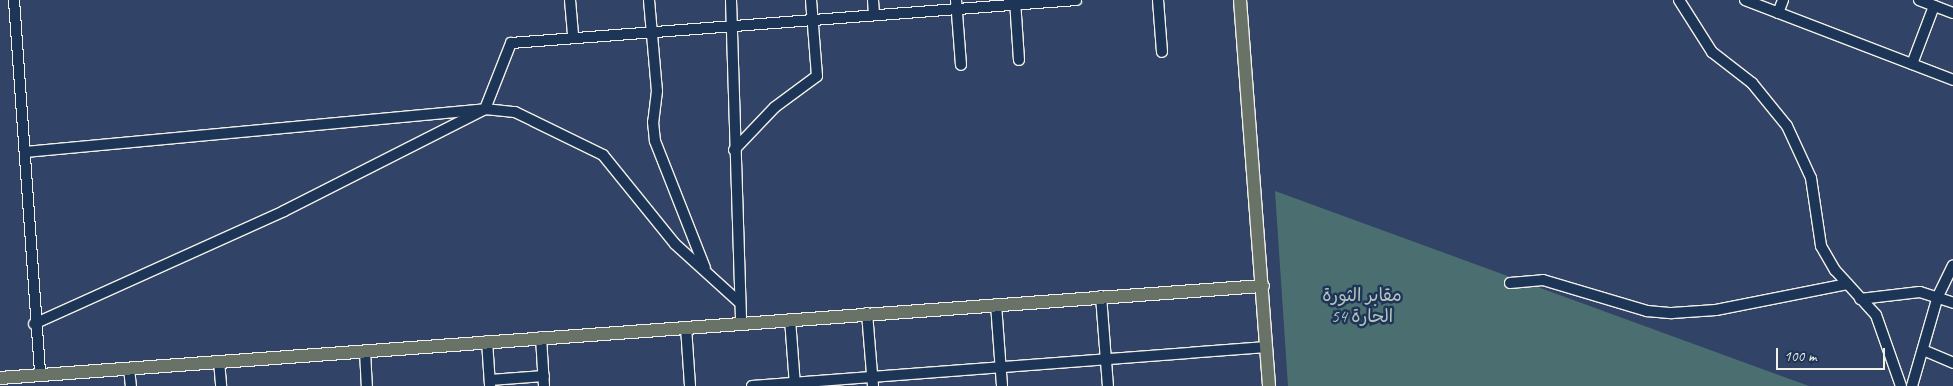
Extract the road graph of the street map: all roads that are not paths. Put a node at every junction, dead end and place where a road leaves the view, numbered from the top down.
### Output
1 (14, 0) edge
2 (570, 0) edge
3 (649, 0) edge
4 (731, 0) edge
5 (810, 0) edge
6 (873, 0) edge
7 (1076, 0) edge
8 (1158, 0) edge
9 (1240, 0) edge
10 (1679, 0) edge
11 (1745, 0) edge
12 (1783, 0) edge
13 (1919, 0) edge
14 (1015, 2) edge
15 (956, 4) edge
16 (1934, 6) junction
17 (1778, 13) junction
18 (1953, 13) edge
19 (874, 14) junction
20 (812, 20) junction
21 (733, 27) junction
22 (651, 31) junction
23 (573, 38) junction
24 (1162, 52) dead end
25 (1019, 60) dead end
26 (1912, 64) junction
27 (961, 65) dead end
28 (1953, 80) edge
29 (485, 108) junction
30 (734, 150) junction
31 (25, 152) junction
32 (1953, 265) edge
33 (708, 275) junction
34 (1510, 283) dead end
35 (1847, 284) junction
36 (1263, 286) junction
37 (1101, 296) junction
38 (1938, 296) junction
39 (1860, 299) junction
40 (739, 302) junction
41 (1953, 303) edge
42 (996, 304) junction
43 (867, 313) junction
44 (790, 319) junction
45 (741, 323) junction
46 (34, 324) junction
47 (686, 327) junction
48 (541, 337) junction
49 (487, 341) junction
50 (1267, 347) junction
51 (1923, 350) junction
52 (365, 351) junction
53 (1106, 359) junction
54 (219, 362) junction
55 (1953, 363) edge
56 (1000, 367) junction
57 (129, 368) junction
58 (40, 374) junction
59 (0, 378) edge
60 (26, 381) edge
61 (544, 381) edge
62 (872, 382) edge
63 (490, 383) edge
64 (794, 384) edge
65 (130, 386) edge
66 (221, 386) edge
67 (367, 386) edge
68 (690, 386) edge
69 (752, 386) edge
70 (1002, 386) edge
71 (1108, 386) edge
72 (1269, 386) edge
73 (1901, 386) edge
74 (1912, 386) edge

1 - 31 street
2 - 23 street
3 - 22 street
4 - 21 street
5 - 20 street
6 - 19 street
7 - 14 street
8 - 24 street
9 - 36 main road
10 - 35 street
11 - 17 street
12 - 17 street
13 - 16 street
14 - 15 street
14 - 25 street
15 - 19 street
15 - 27 street
16 - 18 street
16 - 26 street
17 - 26 street
19 - 20 street
20 - 21 street
20 - 30 street
21 - 22 street
21 - 30 street
22 - 23 street
22 - 33 street
23 - 29 street
26 - 28 street
29 - 31 street
29 - 33 street
29 - 46 street
30 - 40 street
31 - 46 street
32 - 38 street
33 - 40 street
34 - 35 street
35 - 39 street
36 - 37 main road
36 - 50 main road
37 - 42 main road
37 - 53 street
38 - 39 street
38 - 41 street
38 - 51 street
39 - 73 street
40 - 45 street
42 - 43 main road
42 - 56 street
43 - 44 main road
43 - 62 street
44 - 45 main road
44 - 64 street
45 - 47 main road
46 - 58 street
47 - 48 main road
47 - 68 street
48 - 49 main road
48 - 61 street
49 - 52 main road
49 - 63 street
50 - 53 street
50 - 72 main road
51 - 55 street
51 - 74 street
52 - 54 main road
52 - 67 street
53 - 56 street
53 - 71 street
54 - 57 main road
54 - 66 street
56 - 62 street
56 - 70 street
57 - 58 main road
57 - 65 street
58 - 60 main road
59 - 60 main road
61 - 63 street
62 - 64 street
64 - 69 street

